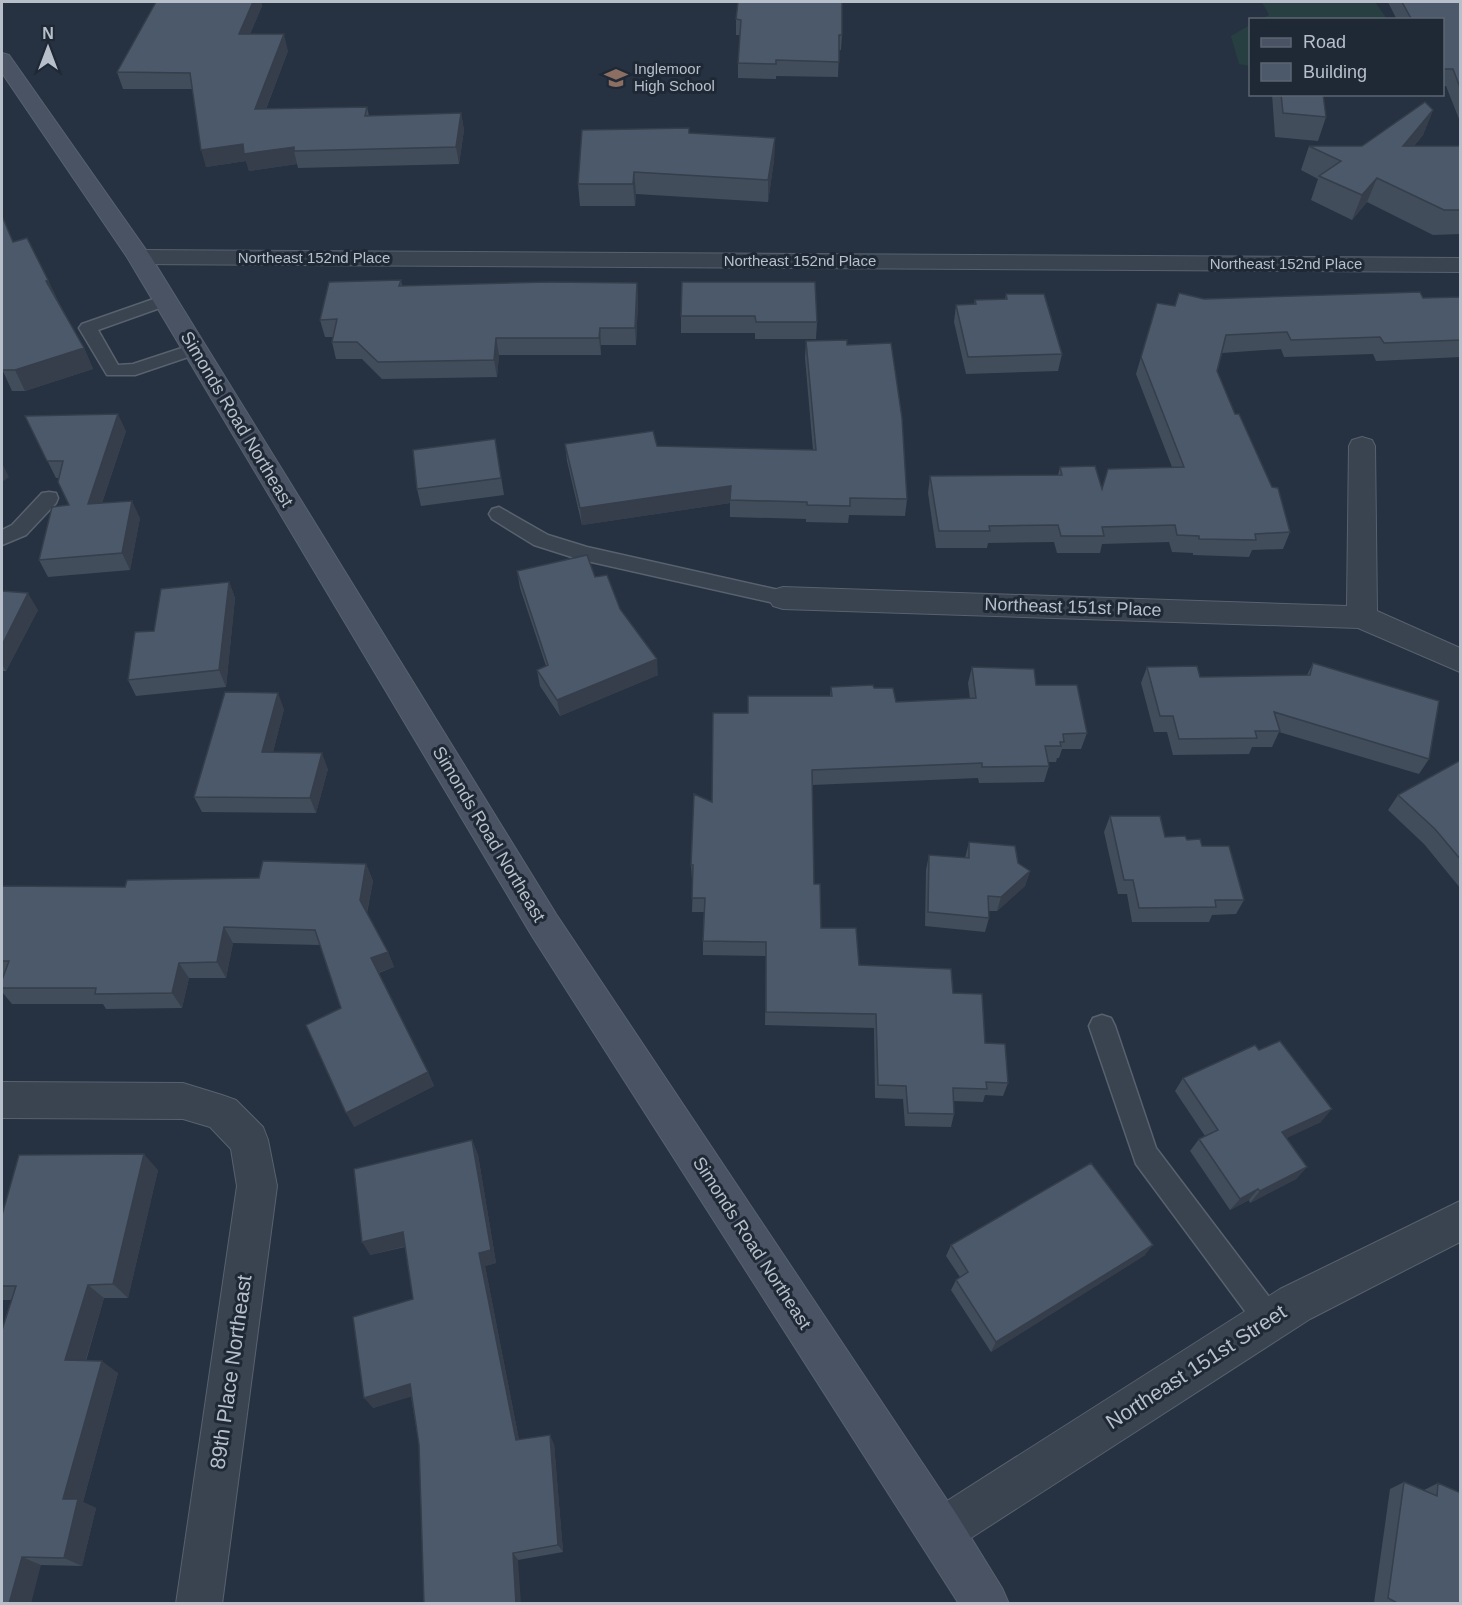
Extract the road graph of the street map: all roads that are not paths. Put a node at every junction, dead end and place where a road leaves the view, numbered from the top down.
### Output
1 (2, 59) edge
2 (139, 257) junction
3 (1461, 265) edge
4 (165, 300) junction
5 (194, 349) junction
6 (1362, 446) dead end
7 (49, 498) dead end
8 (499, 514) dead end
9 (2, 538) edge
10 (783, 598) joint
11 (1362, 617) junction
12 (1461, 661) edge
13 (1102, 1026) dead end
14 (2, 1100) edge
15 (1461, 1221) edge
16 (1269, 1320) junction
17 (941, 1532) junction
18 (198, 1604) edge
19 (986, 1604) edge

1 - 2 main road, Simonds Road Northeast
2 - 3 street, Northeast 152nd Place
2 - 4 main road, Simonds Road Northeast
4 - 5 main road, Simonds Road Northeast
4 - 5 lane
5 - 17 main road, Simonds Road Northeast
6 - 11 street
7 - 9 lane
8 - 10 lane
10 - 11 street, Northeast 151st Place
11 - 12 street
13 - 16 lane
14 - 18 street, 89th Place Northeast
15 - 16 street, Northeast 151st Street
16 - 17 street, Northeast 151st Street
17 - 19 main road, Simonds Road Northeast

